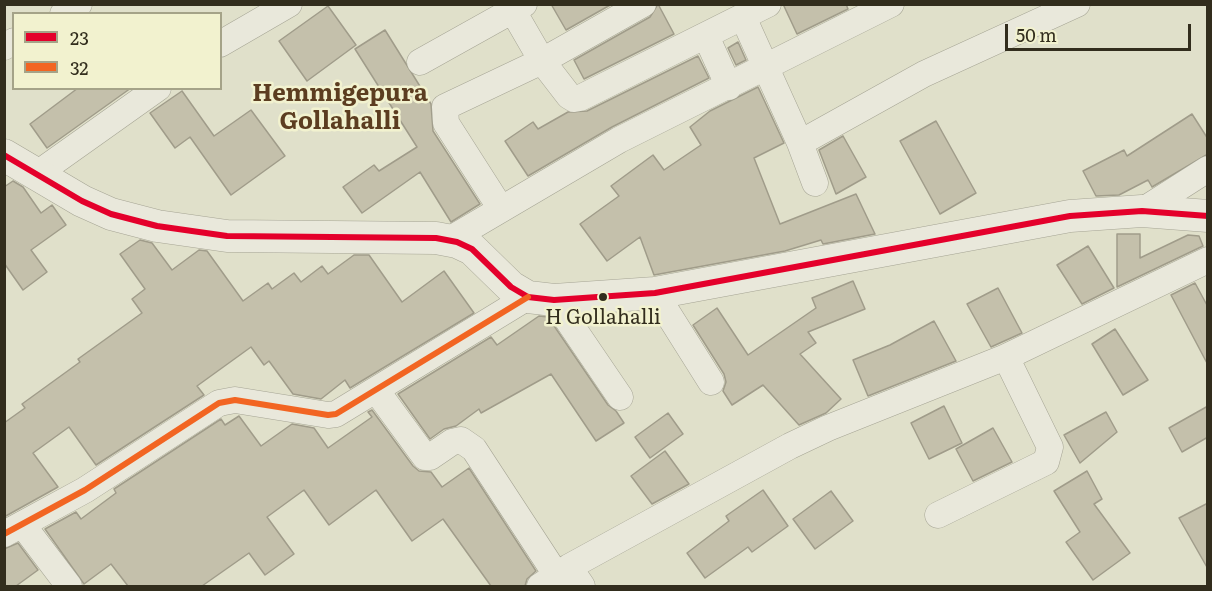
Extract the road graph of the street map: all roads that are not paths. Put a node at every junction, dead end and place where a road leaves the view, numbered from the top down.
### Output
1 (79, 4) edge
2 (289, 4) edge
3 (643, 4) edge
4 (768, 4) edge
5 (891, 4) edge
6 (1077, 4) edge
7 (515, 7) edge
8 (66, 12) edge
9 (743, 17) junction
10 (706, 36) junction
11 (222, 43) edge
12 (542, 61) junction
13 (420, 62) dead end
14 (765, 69) junction
15 (729, 87) junction
16 (155, 90) edge
17 (800, 142) junction
18 (4, 155) edge
19 (1208, 169) edge
20 (37, 174) junction
21 (815, 183) dead end
22 (501, 209) junction
23 (1142, 210) junction
24 (1208, 216) edge
25 (449, 240) junction
26 (1208, 260) edge
27 (655, 293) junction
28 (541, 298) junction
29 (1006, 357) junction
30 (711, 382) dead end
31 (376, 390) junction
32 (620, 397) dead end
33 (938, 515) dead end
34 (13, 529) edge
35 (562, 579) edge
36 (69, 586) edge

1 - 8 street
2 - 11 street
3 - 12 street
4 - 9 street
5 - 14 street
6 - 17 street
7 - 12 street
7 - 13 street
9 - 10 street
9 - 14 street
10 - 12 street
10 - 15 street
12 - 22 street
14 - 15 street
14 - 17 street
15 - 22 street
16 - 20 street
17 - 21 street
18 - 20 street
19 - 23 street
20 - 25 street
22 - 25 street
23 - 24 street
23 - 27 street
25 - 28 street
26 - 29 street
27 - 28 street
27 - 30 street
28 - 31 street
28 - 32 street
29 - 33 street
29 - 35 street
31 - 34 street
31 - 35 street
34 - 36 street

